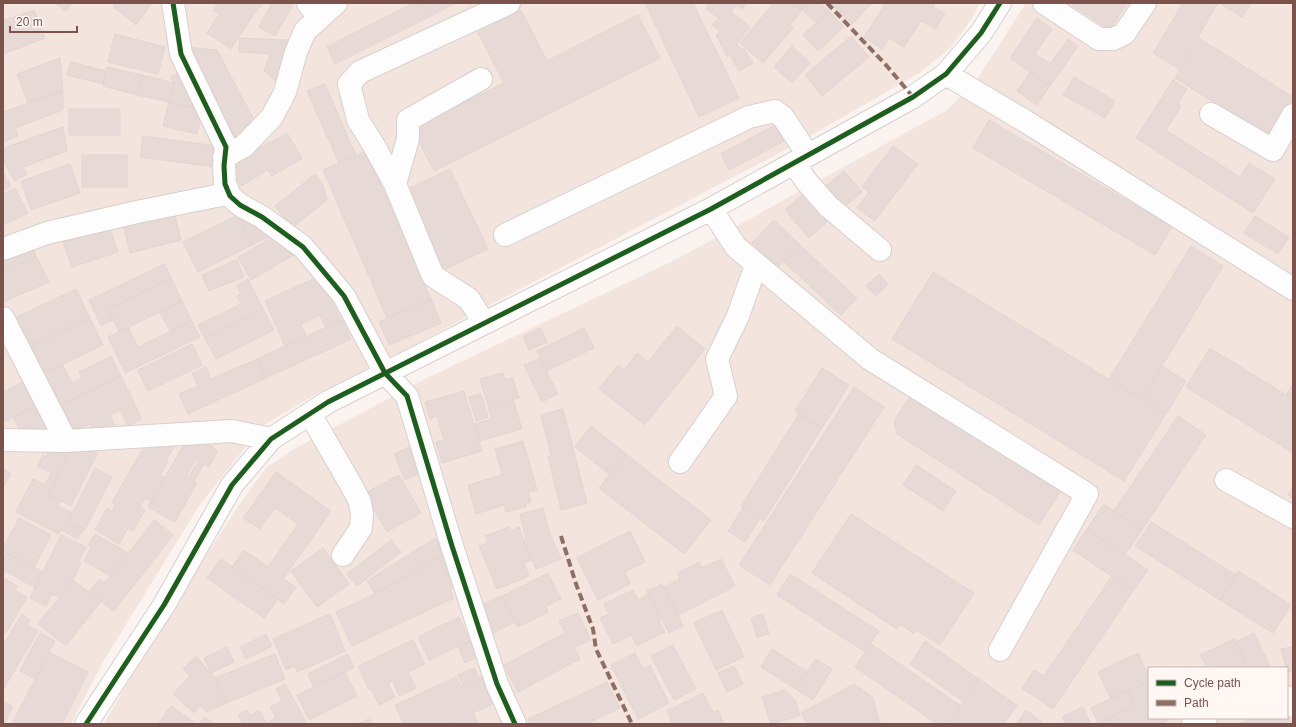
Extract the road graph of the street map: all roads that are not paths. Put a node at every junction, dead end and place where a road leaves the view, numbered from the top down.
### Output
1 (173, 3) edge
2 (336, 3) edge
3 (509, 3) edge
4 (1000, 3) edge
5 (1044, 3) edge
6 (1144, 3) edge
7 (314, 11) edge
8 (946, 74) junction
9 (481, 79) dead end
10 (1211, 114) dead end
11 (1293, 115) edge
12 (224, 157) junction
13 (801, 159) junction
14 (395, 184) junction
15 (228, 192) junction
16 (711, 208) junction
17 (505, 235) dead end
18 (3, 249) edge
19 (880, 250) dead end
20 (756, 264) junction
21 (1293, 289) edge
22 (3, 318) edge
23 (484, 323) junction
24 (385, 373) junction
25 (310, 414) junction
26 (271, 439) junction
27 (3, 440) edge
28 (66, 441) junction
29 (680, 462) dead end
30 (1226, 480) dead end
31 (1293, 517) edge
32 (343, 555) dead end
33 (1000, 650) dead end
34 (1288, 697) edge
35 (1293, 706) edge
36 (1204, 719) edge
37 (86, 724) edge
38 (515, 724) edge
39 (1193, 724) edge

1 - 12 street
2 - 7 street
3 - 14 street
4 - 8 street
5 - 6 street
7 - 12 street
8 - 13 street
8 - 21 street
9 - 14 street
10 - 11 street
12 - 15 street
13 - 16 street
13 - 17 street
13 - 19 street
14 - 23 street
15 - 18 street
15 - 24 street
16 - 20 street
16 - 23 street
20 - 29 street
20 - 33 street
22 - 28 street
23 - 24 street
24 - 25 street
24 - 38 street
25 - 26 street
25 - 32 street
26 - 28 street
26 - 37 street
27 - 28 street
30 - 31 street
34 - 35 street
36 - 39 street

